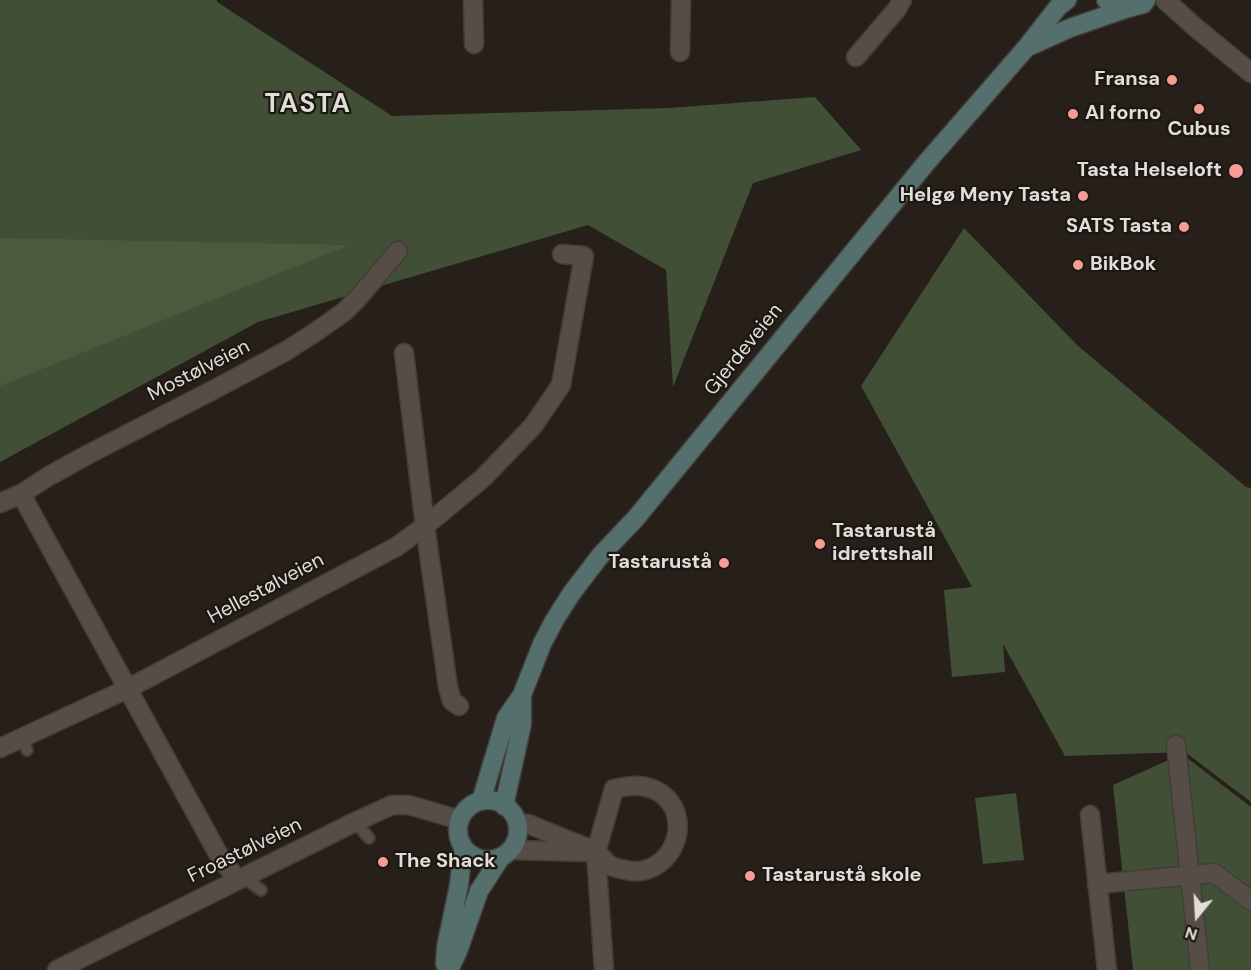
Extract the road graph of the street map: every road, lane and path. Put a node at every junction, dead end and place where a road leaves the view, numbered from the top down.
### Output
1 (473, 0) edge
2 (681, 0) edge
3 (902, 0) edge
4 (1067, 0) edge
5 (1106, 0) edge
6 (1165, 0) edge
7 (1138, 4) edge
8 (1195, 27) junction
9 (474, 44) dead end
10 (1026, 48) junction
11 (680, 52) dead end
12 (856, 57) dead end
13 (1251, 73) edge
14 (398, 251) dead end
15 (562, 254) dead end
16 (404, 352) dead end
17 (21, 494) junction
18 (0, 503) edge
19 (426, 526) junction
20 (127, 689) junction
21 (522, 695) junction
22 (459, 706) dead end
23 (1176, 746) dead end
24 (0, 748) edge
25 (481, 801) junction
26 (504, 806) junction
27 (1090, 814) dead end
28 (460, 820) junction
29 (355, 822) junction
30 (517, 823) junction
31 (369, 838) dead end
32 (463, 848) junction
33 (596, 852) junction
34 (505, 854) junction
35 (1191, 875) junction
36 (241, 878) junction
37 (1097, 884) junction
38 (261, 890) dead end
39 (1251, 902) edge
40 (57, 970) edge
41 (447, 970) edge
42 (604, 970) edge
43 (1107, 970) edge
44 (1200, 970) edge

1 - 9 street
2 - 11 street
3 - 12 street
4 - 10 main road, Gjerdeveien
5 - 7 main road
6 - 8 street
7 - 8 street
7 - 10 main road, Gjerdeveien
8 - 13 street
10 - 21 main road, Gjerdeveien
14 - 17 street, Mostølveien
15 - 19 street, Hellestølveien
16 - 19 street
17 - 18 street, Mostølveien
17 - 20 street
19 - 20 street, Hellestølveien
19 - 22 street
20 - 24 street, Hellestølveien
20 - 36 street
21 - 25 main road, Gjerdeveien
21 - 26 main road, Gjerdeveien
23 - 35 street
25 - 26 main road
25 - 28 main road
26 - 30 main road
27 - 37 street
28 - 29 street, Froastølveien
28 - 32 main road
29 - 31 lane
29 - 36 street, Froastølveien
30 - 33 street
30 - 34 main road
32 - 34 main road
32 - 41 main road
33 - 33 street
33 - 34 street
33 - 42 street
34 - 41 main road
35 - 37 street
35 - 39 street
35 - 44 street
36 - 38 lane
36 - 40 street, Froastølveien
37 - 43 street

